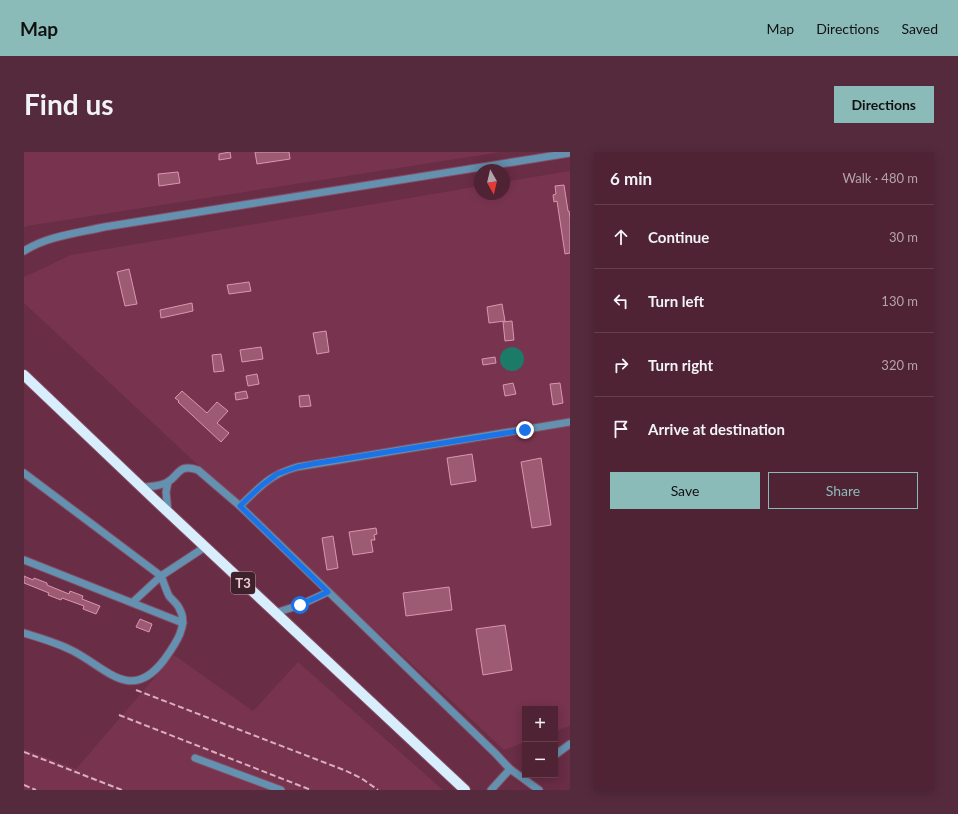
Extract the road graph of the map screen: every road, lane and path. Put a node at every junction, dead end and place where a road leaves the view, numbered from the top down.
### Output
1 (570, 154) edge
2 (24, 252) edge
3 (24, 375) edge
4 (570, 422) edge
5 (24, 472) edge
6 (168, 482) junction
7 (141, 487) junction
8 (240, 506) junction
9 (168, 512) junction
10 (205, 547) junction
11 (24, 560) edge
12 (161, 576) junction
13 (328, 592) junction
14 (133, 602) junction
15 (275, 613) junction
16 (183, 623) junction
17 (24, 633) edge
18 (570, 744) edge
19 (558, 753) edge
20 (195, 758) dead end
21 (510, 769) junction
22 (522, 774) edge
23 (529, 778) edge
24 (281, 790) edge
25 (465, 790) edge
26 (491, 790) edge
27 (540, 790) edge

1 - 2 street
3 - 7 highway, T3
4 - 8 street
5 - 12 street
6 - 7 street
6 - 8 street
6 - 9 street
7 - 9 highway, T3
8 - 13 street
9 - 10 highway, T3
10 - 12 street
10 - 15 highway, T3
11 - 14 street
12 - 14 street
12 - 16 street
13 - 15 street
13 - 21 street
14 - 16 street
15 - 25 highway, T3
16 - 17 street
18 - 19 street
20 - 24 street
21 - 22 street
21 - 26 street
23 - 27 street

